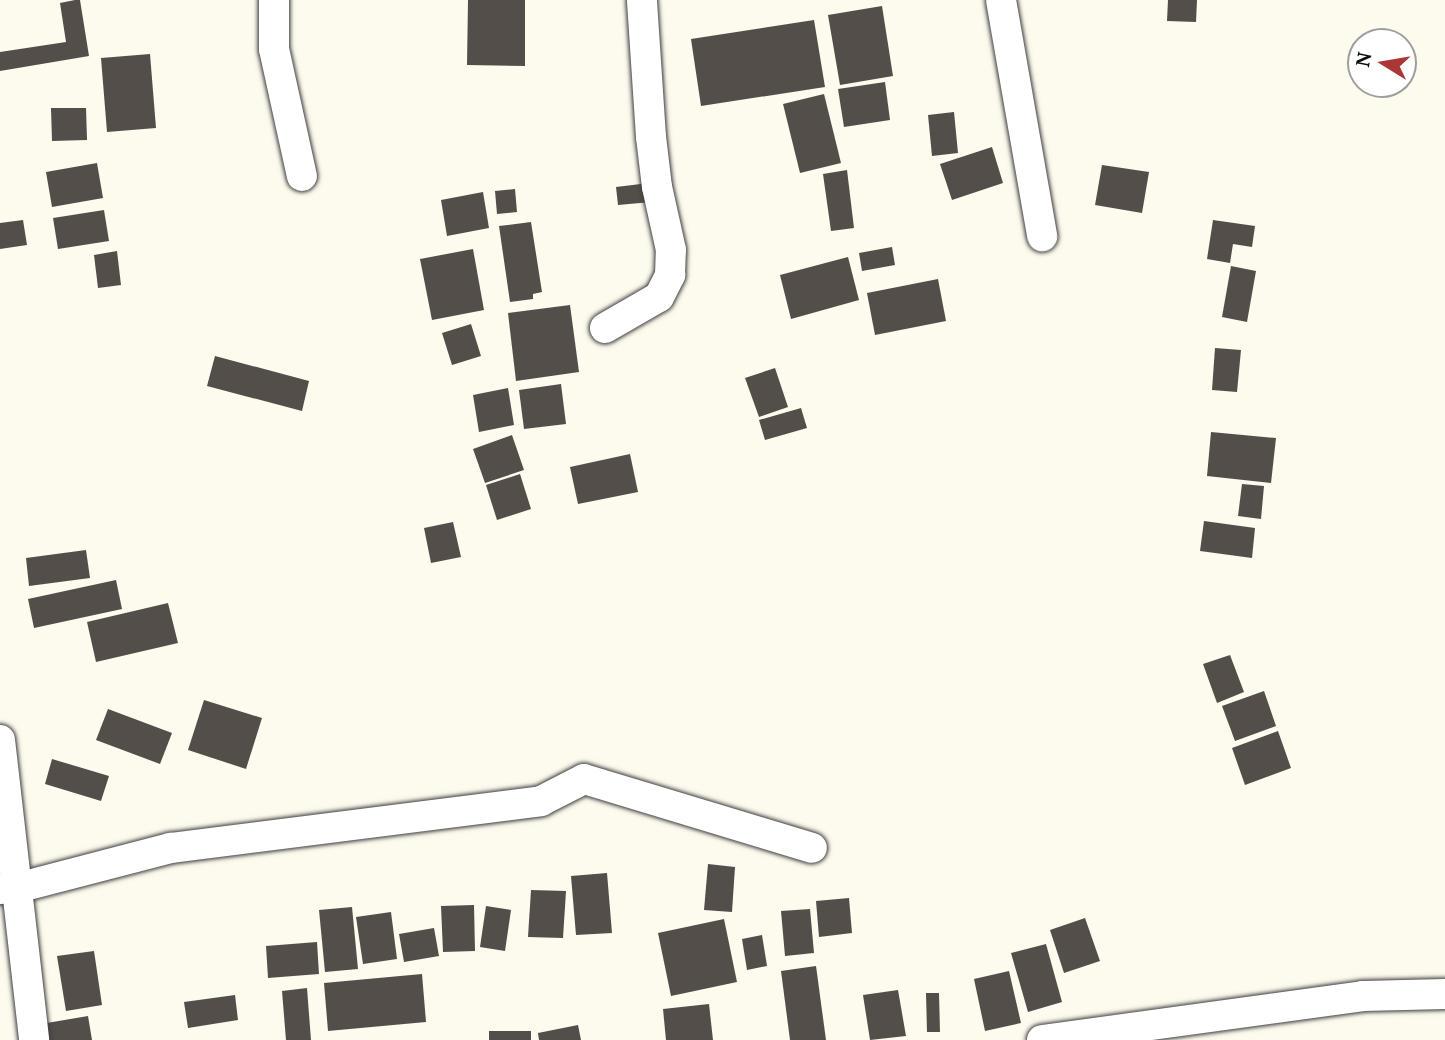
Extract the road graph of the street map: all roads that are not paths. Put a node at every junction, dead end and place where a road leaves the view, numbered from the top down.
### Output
1 (274, 0) edge
2 (642, 0) edge
3 (1001, 0) edge
4 (302, 176) dead end
5 (1041, 236) dead end
6 (605, 328) dead end
7 (0, 740) edge
8 (812, 848) dead end
9 (9, 888) edge
10 (1445, 994) edge
11 (34, 1040) edge
12 (1042, 1040) edge

1 - 4 street
2 - 6 street
3 - 5 street
7 - 9 street
8 - 9 street
9 - 11 street
10 - 12 street

